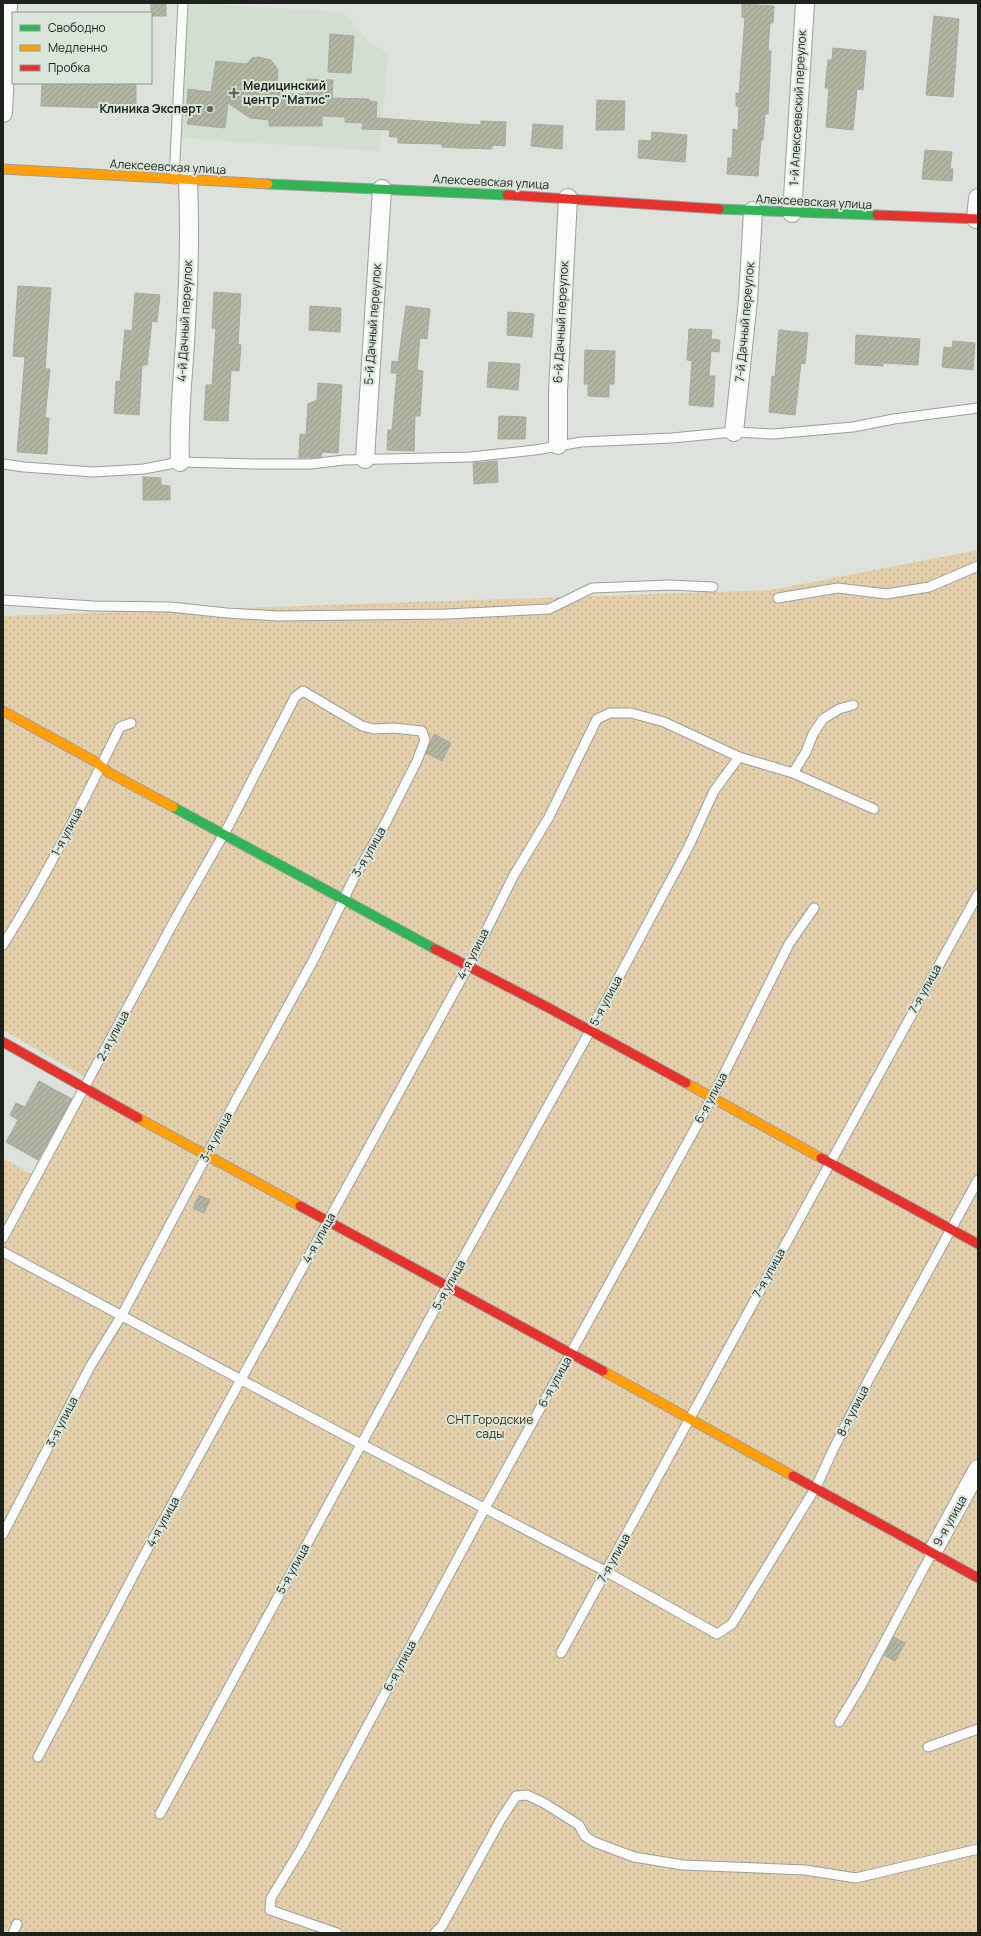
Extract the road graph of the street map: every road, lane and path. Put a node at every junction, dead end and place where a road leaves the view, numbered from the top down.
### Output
1 (8, 3) edge
2 (184, 3) edge
3 (805, 3) edge
4 (3, 113) edge
5 (3, 170) edge
6 (181, 180) junction
7 (382, 189) junction
8 (568, 198) junction
9 (978, 198) edge
10 (753, 211) junction
11 (792, 213) junction
12 (977, 219) edge
13 (978, 408) edge
14 (734, 432) junction
15 (558, 445) junction
16 (365, 459) junction
17 (180, 462) junction
18 (3, 464) edge
19 (978, 566) edge
20 (712, 586) dead end
21 (778, 598) dead end
22 (3, 600) edge
23 (853, 705) dead end
24 (3, 711) edge
25 (131, 723) dead end
26 (425, 740) joint
27 (739, 757) junction
28 (101, 766) junction
29 (793, 773) junction
30 (874, 809) dead end
31 (223, 834) junction
32 (978, 894) edge
33 (342, 900) junction
34 (814, 908) dead end
35 (3, 945) edge
36 (468, 967) junction
37 (590, 1031) junction
38 (3, 1042) edge
39 (87, 1091) junction
40 (712, 1098) junction
41 (206, 1155) junction
42 (829, 1162) junction
43 (978, 1180) edge
44 (328, 1221) junction
45 (951, 1229) junction
46 (3, 1238) edge
47 (978, 1244) edge
48 (3, 1252) edge
49 (448, 1285) junction
50 (122, 1315) junction
51 (571, 1352) junction
52 (241, 1380) junction
53 (690, 1418) junction
54 (362, 1444) junction
55 (978, 1469) edge
56 (816, 1487) junction
57 (485, 1508) junction
58 (3, 1534) edge
59 (933, 1551) junction
60 (607, 1572) junction
61 (978, 1578) edge
62 (561, 1653) dead end
63 (839, 1722) dead end
64 (978, 1729) edge
65 (928, 1747) dead end
66 (38, 1757) dead end
67 (160, 1814) dead end
68 (978, 1849) edge
69 (17, 1924) dead end
70 (13, 1933) edge
71 (337, 1933) edge
72 (435, 1933) edge

1 - 4 street
2 - 6 lane
3 - 11 street, 1-й Алексеевский переулок
5 - 6 street, Алексеевская улица
6 - 7 street, Алексеевская улица
6 - 17 street, 4-й Дачный переулок
7 - 8 street, Алексеевская улица
7 - 16 street, 5-й Дачный переулок
8 - 10 street, Алексеевская улица
8 - 15 street, 6-й Дачный переулок
9 - 12 street
10 - 11 street, Алексеевская улица
10 - 14 street, 7-й Дачный переулок
11 - 12 street, Алексеевская улица
13 - 14 lane
14 - 15 lane
15 - 16 lane
16 - 17 lane
17 - 18 lane
19 - 21 lane
20 - 22 lane
23 - 29 lane
24 - 28 street
25 - 28 lane, 1-я улица
26 - 31 lane, 2-я улица
26 - 33 lane, 3-я улица
27 - 29 lane
27 - 36 lane, 4-я улица
27 - 37 lane, 5-я улица
28 - 31 street
28 - 35 lane, 1-я улица
29 - 30 lane
31 - 33 street
31 - 39 lane, 2-я улица
32 - 42 lane, 7-я улица
33 - 36 street
33 - 41 lane, 3-я улица
34 - 40 lane, 6-я улица
36 - 37 street
36 - 44 lane, 4-я улица
37 - 40 street
37 - 49 lane, 5-я улица
38 - 39 street
39 - 41 street
39 - 46 lane, 2-я улица
40 - 42 street
40 - 51 lane, 6-я улица
41 - 44 street
41 - 50 lane, 3-я улица
42 - 45 street
42 - 53 lane, 7-я улица
43 - 45 lane, 8-я улица
44 - 49 street
44 - 52 lane, 4-я улица
45 - 47 street
45 - 56 lane, 8-я улица
48 - 50 lane
49 - 51 street
49 - 54 lane, 5-я улица
50 - 52 lane
50 - 58 lane, 3-я улица
51 - 53 street
51 - 57 lane, 6-я улица
52 - 54 lane
52 - 66 lane, 4-я улица
53 - 56 street
53 - 60 lane, 7-я улица
54 - 57 lane
54 - 67 lane, 5-я улица
55 - 59 street, 9-я улица
56 - 59 street
56 - 60 lane, 8-я улица
57 - 60 lane
57 - 71 lane, 6-я улица
59 - 61 street
59 - 63 lane
60 - 62 lane, 7-я улица
64 - 65 lane
68 - 72 lane
69 - 70 lane

